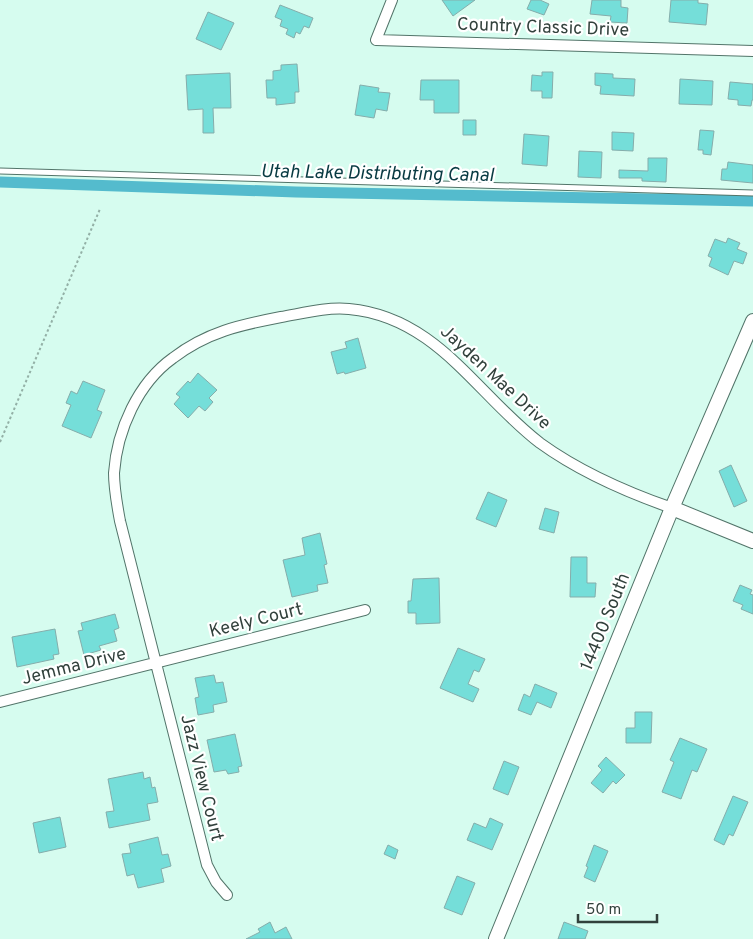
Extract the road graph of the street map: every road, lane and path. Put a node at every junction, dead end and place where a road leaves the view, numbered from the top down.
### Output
1 (392, 0) edge
2 (753, 51) edge
3 (0, 171) edge
4 (753, 193) edge
5 (100, 209) dead end
6 (753, 321) edge
7 (0, 442) edge
8 (672, 508) junction
9 (753, 541) edge
10 (365, 610) dead end
11 (155, 663) junction
12 (0, 702) edge
13 (227, 895) dead end
14 (496, 939) edge

1 - 2 street, Country Classic Drive
3 - 4 lane
5 - 7 path
6 - 8 street, 14400 South
8 - 9 street
8 - 11 street, Jayden Mae Drive
8 - 14 street, 14400 South
10 - 11 street, Keely Court
11 - 12 street, Jemma Drive
11 - 13 street, Jazz View Court

